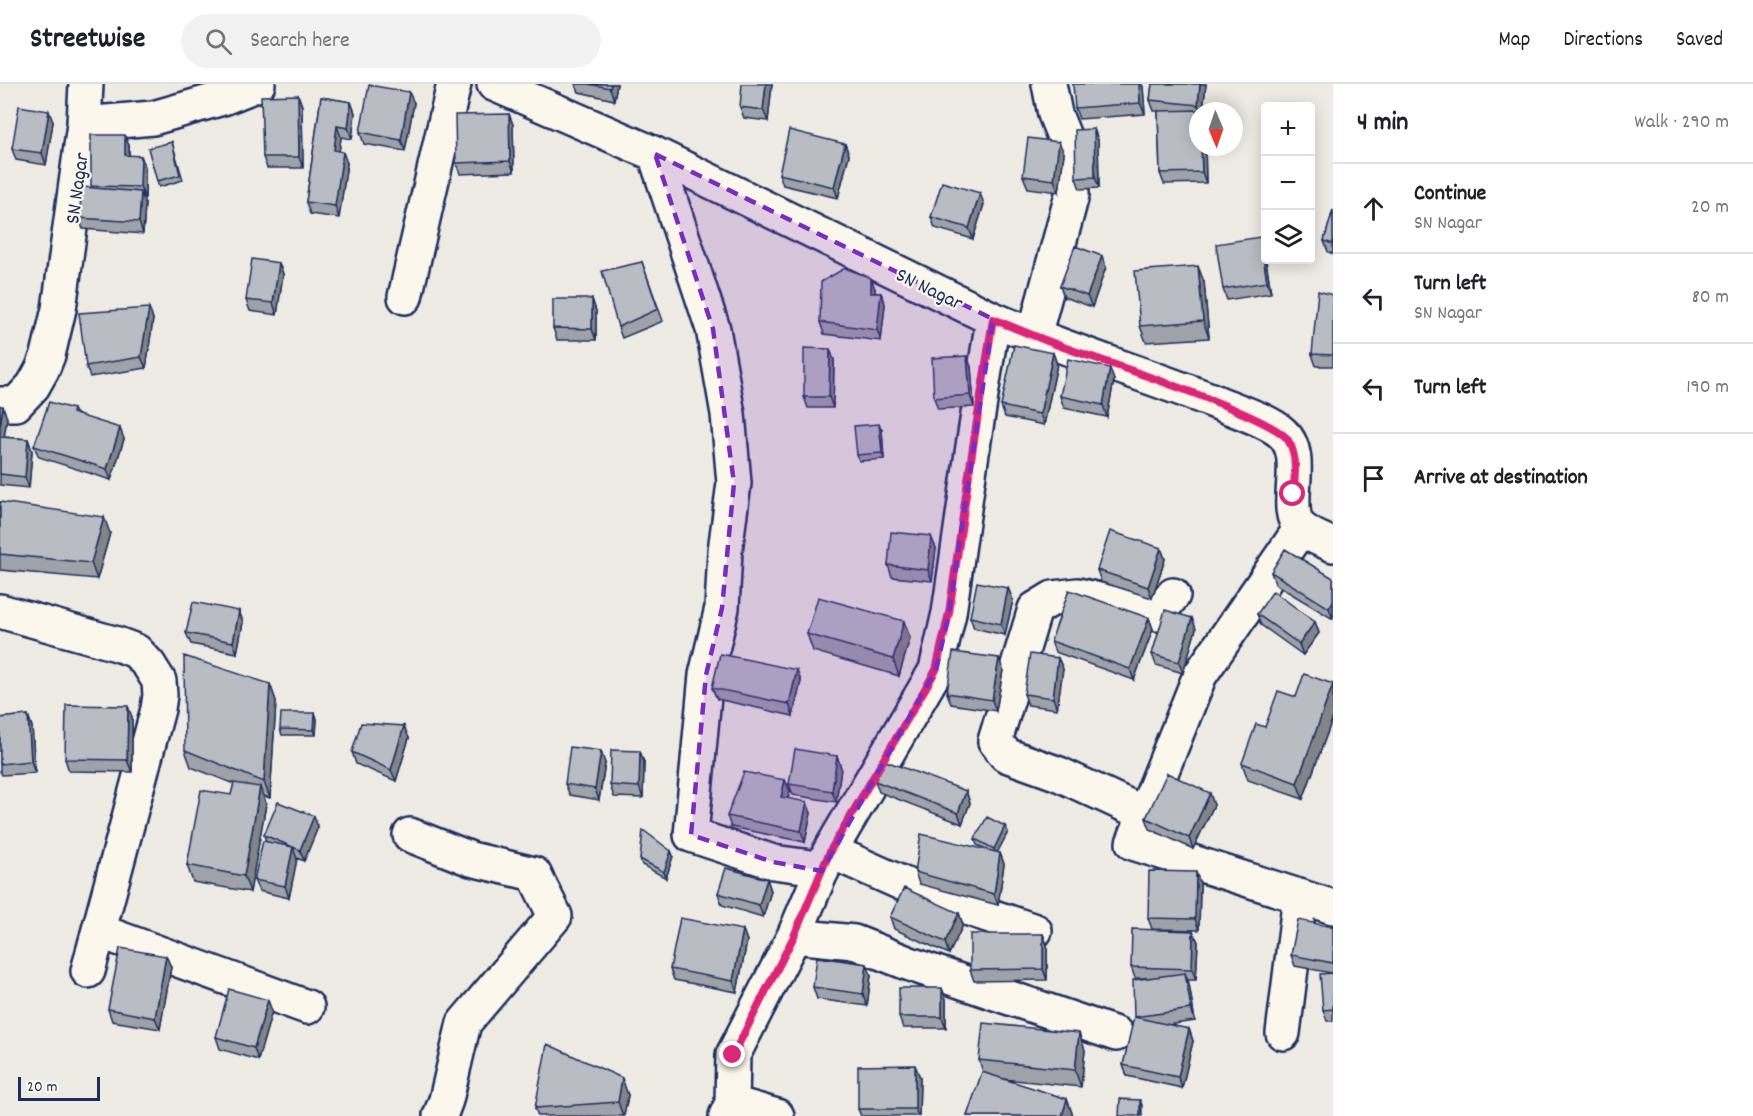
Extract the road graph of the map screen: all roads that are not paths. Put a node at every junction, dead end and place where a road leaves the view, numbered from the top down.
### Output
1 (86, 84) edge
2 (258, 84) edge
3 (454, 84) edge
4 (494, 84) edge
5 (1049, 84) edge
6 (84, 124) junction
7 (655, 154) junction
8 (405, 297) dead end
9 (993, 319) junction
10 (1034, 336) junction
11 (0, 404) edge
12 (1301, 528) junction
13 (1333, 545) edge
14 (1173, 596) dead end
15 (0, 611) edge
16 (1145, 813) junction
17 (410, 835) dead end
18 (826, 861) junction
19 (1300, 896) junction
20 (1333, 907) edge
21 (1035, 931) edge
22 (99, 932) junction
23 (794, 936) junction
24 (88, 971) dead end
25 (307, 1007) dead end
26 (1283, 1033) dead end
27 (1116, 1034) dead end
28 (729, 1109) edge
29 (440, 1116) edge
30 (777, 1116) edge

1 - 6 street
2 - 6 street, SN Nagar
3 - 8 street
4 - 7 street, SN Nagar
5 - 10 street
6 - 11 street, SN Nagar
7 - 9 street, SN Nagar
7 - 18 street
9 - 10 street, SN Nagar
9 - 18 street
10 - 12 street, SN Nagar
12 - 13 street
12 - 16 street
14 - 16 street
15 - 22 street
16 - 19 street
17 - 29 street
18 - 21 street
18 - 23 street
19 - 20 street
19 - 26 street
22 - 24 street
22 - 25 street
23 - 27 street
23 - 28 street
28 - 30 street

